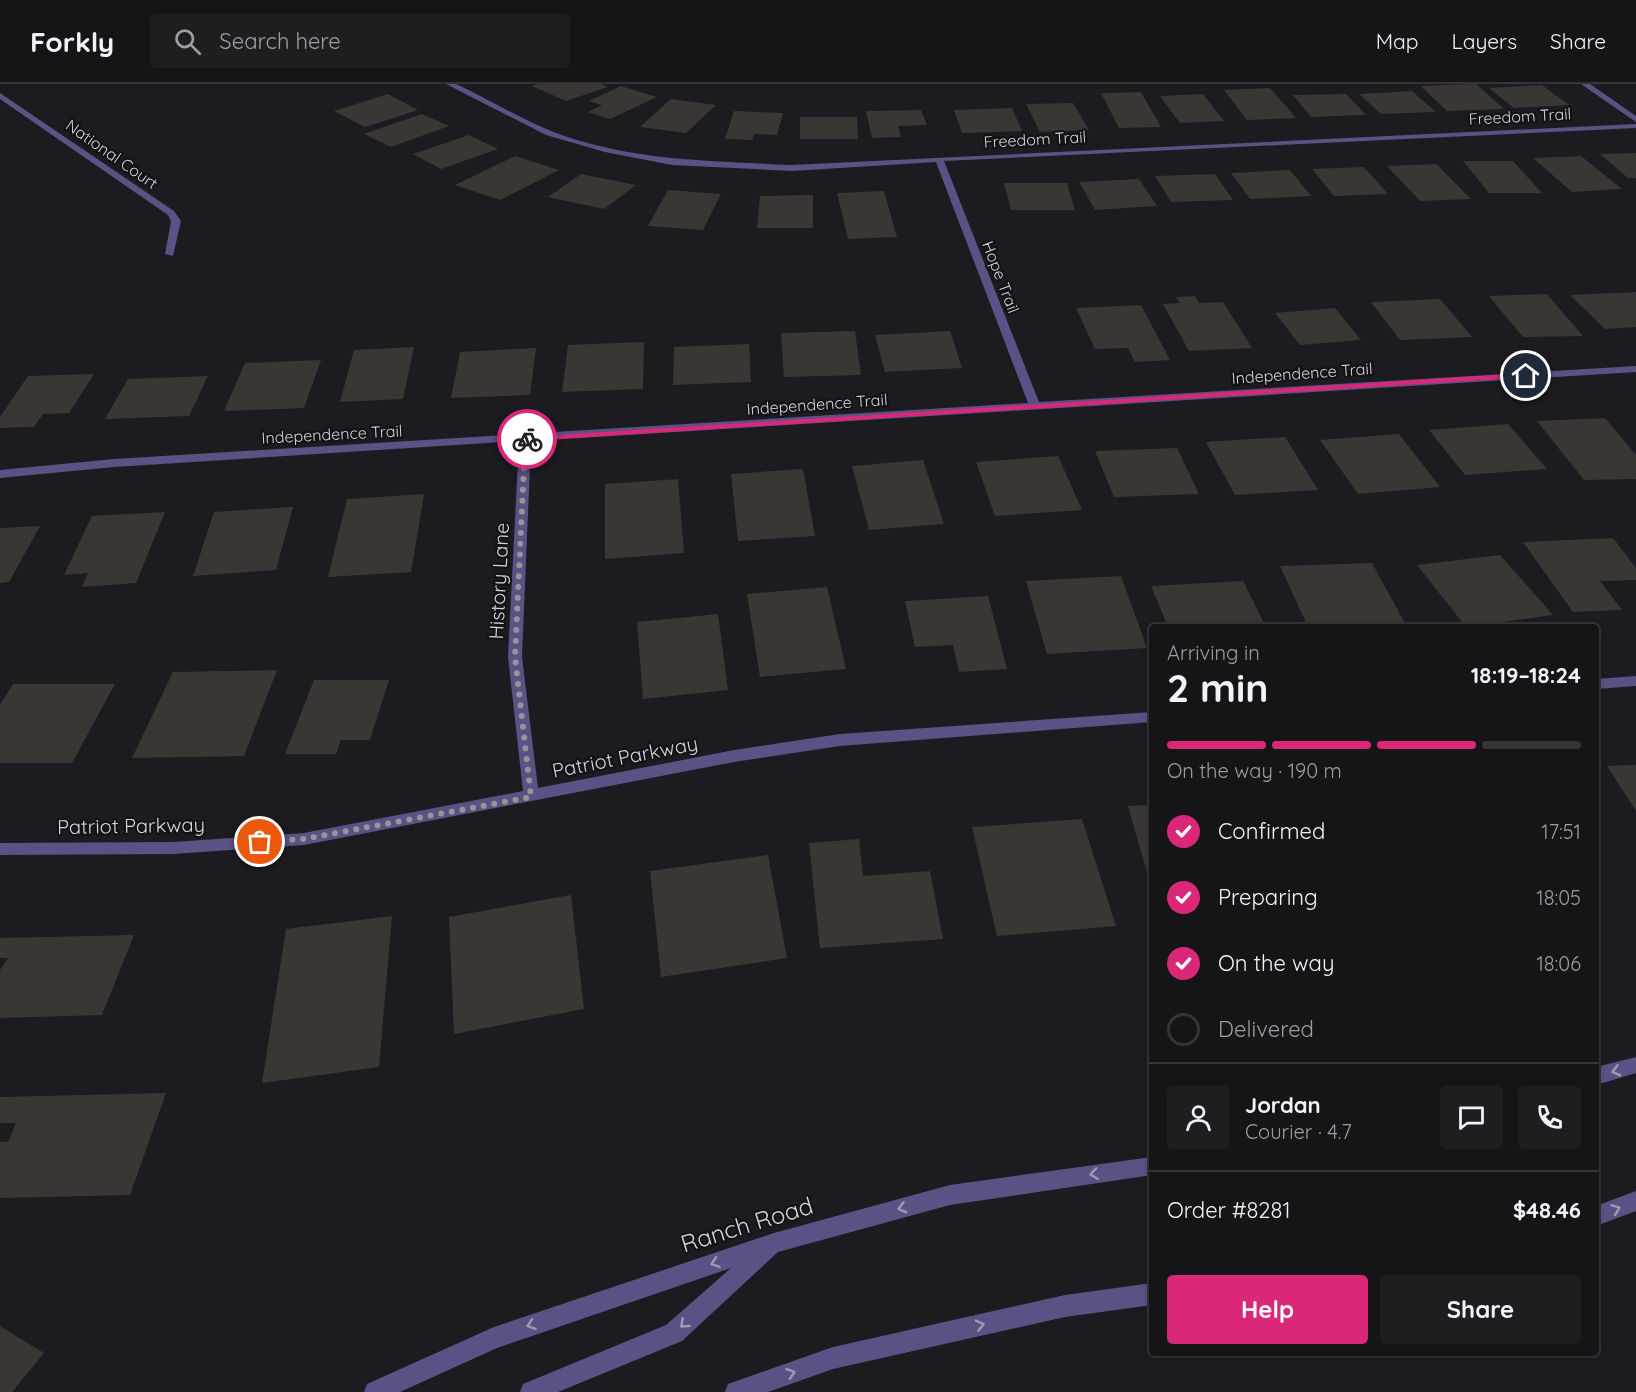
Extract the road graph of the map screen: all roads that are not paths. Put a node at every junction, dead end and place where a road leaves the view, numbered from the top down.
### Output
1 (450, 84) edge
2 (1585, 84) edge
3 (0, 95) edge
4 (1636, 120) edge
5 (1636, 126) edge
6 (939, 159) junction
7 (170, 254) dead end
8 (1636, 369) edge
9 (1035, 406) junction
10 (525, 439) junction
11 (0, 474) edge
12 (1636, 681) edge
13 (1599, 684) edge
14 (1149, 717) edge
15 (531, 797) junction
16 (0, 849) edge
17 (1636, 1065) edge
18 (1599, 1075) edge
19 (1149, 1166) edge
20 (1636, 1201) edge
21 (1599, 1215) edge
22 (774, 1243) junction
23 (1149, 1293) edge
24 (375, 1392) edge
25 (531, 1392) edge
26 (736, 1392) edge

1 - 6 street, Freedom Trail
2 - 4 street
3 - 7 street, National Court
5 - 6 street, Freedom Trail
6 - 9 street, Hope Trail
8 - 9 street, Independence Trail
9 - 10 street, Independence Trail
10 - 11 street, Independence Trail
10 - 15 street, History Lane
12 - 13 street
14 - 15 street, Patriot Parkway
15 - 16 street, Patriot Parkway
17 -> 18 street
19 -> 22 street, Ranch Road
21 -> 20 street
22 -> 24 street, Ranch Road
22 -> 25 street
26 -> 23 street

